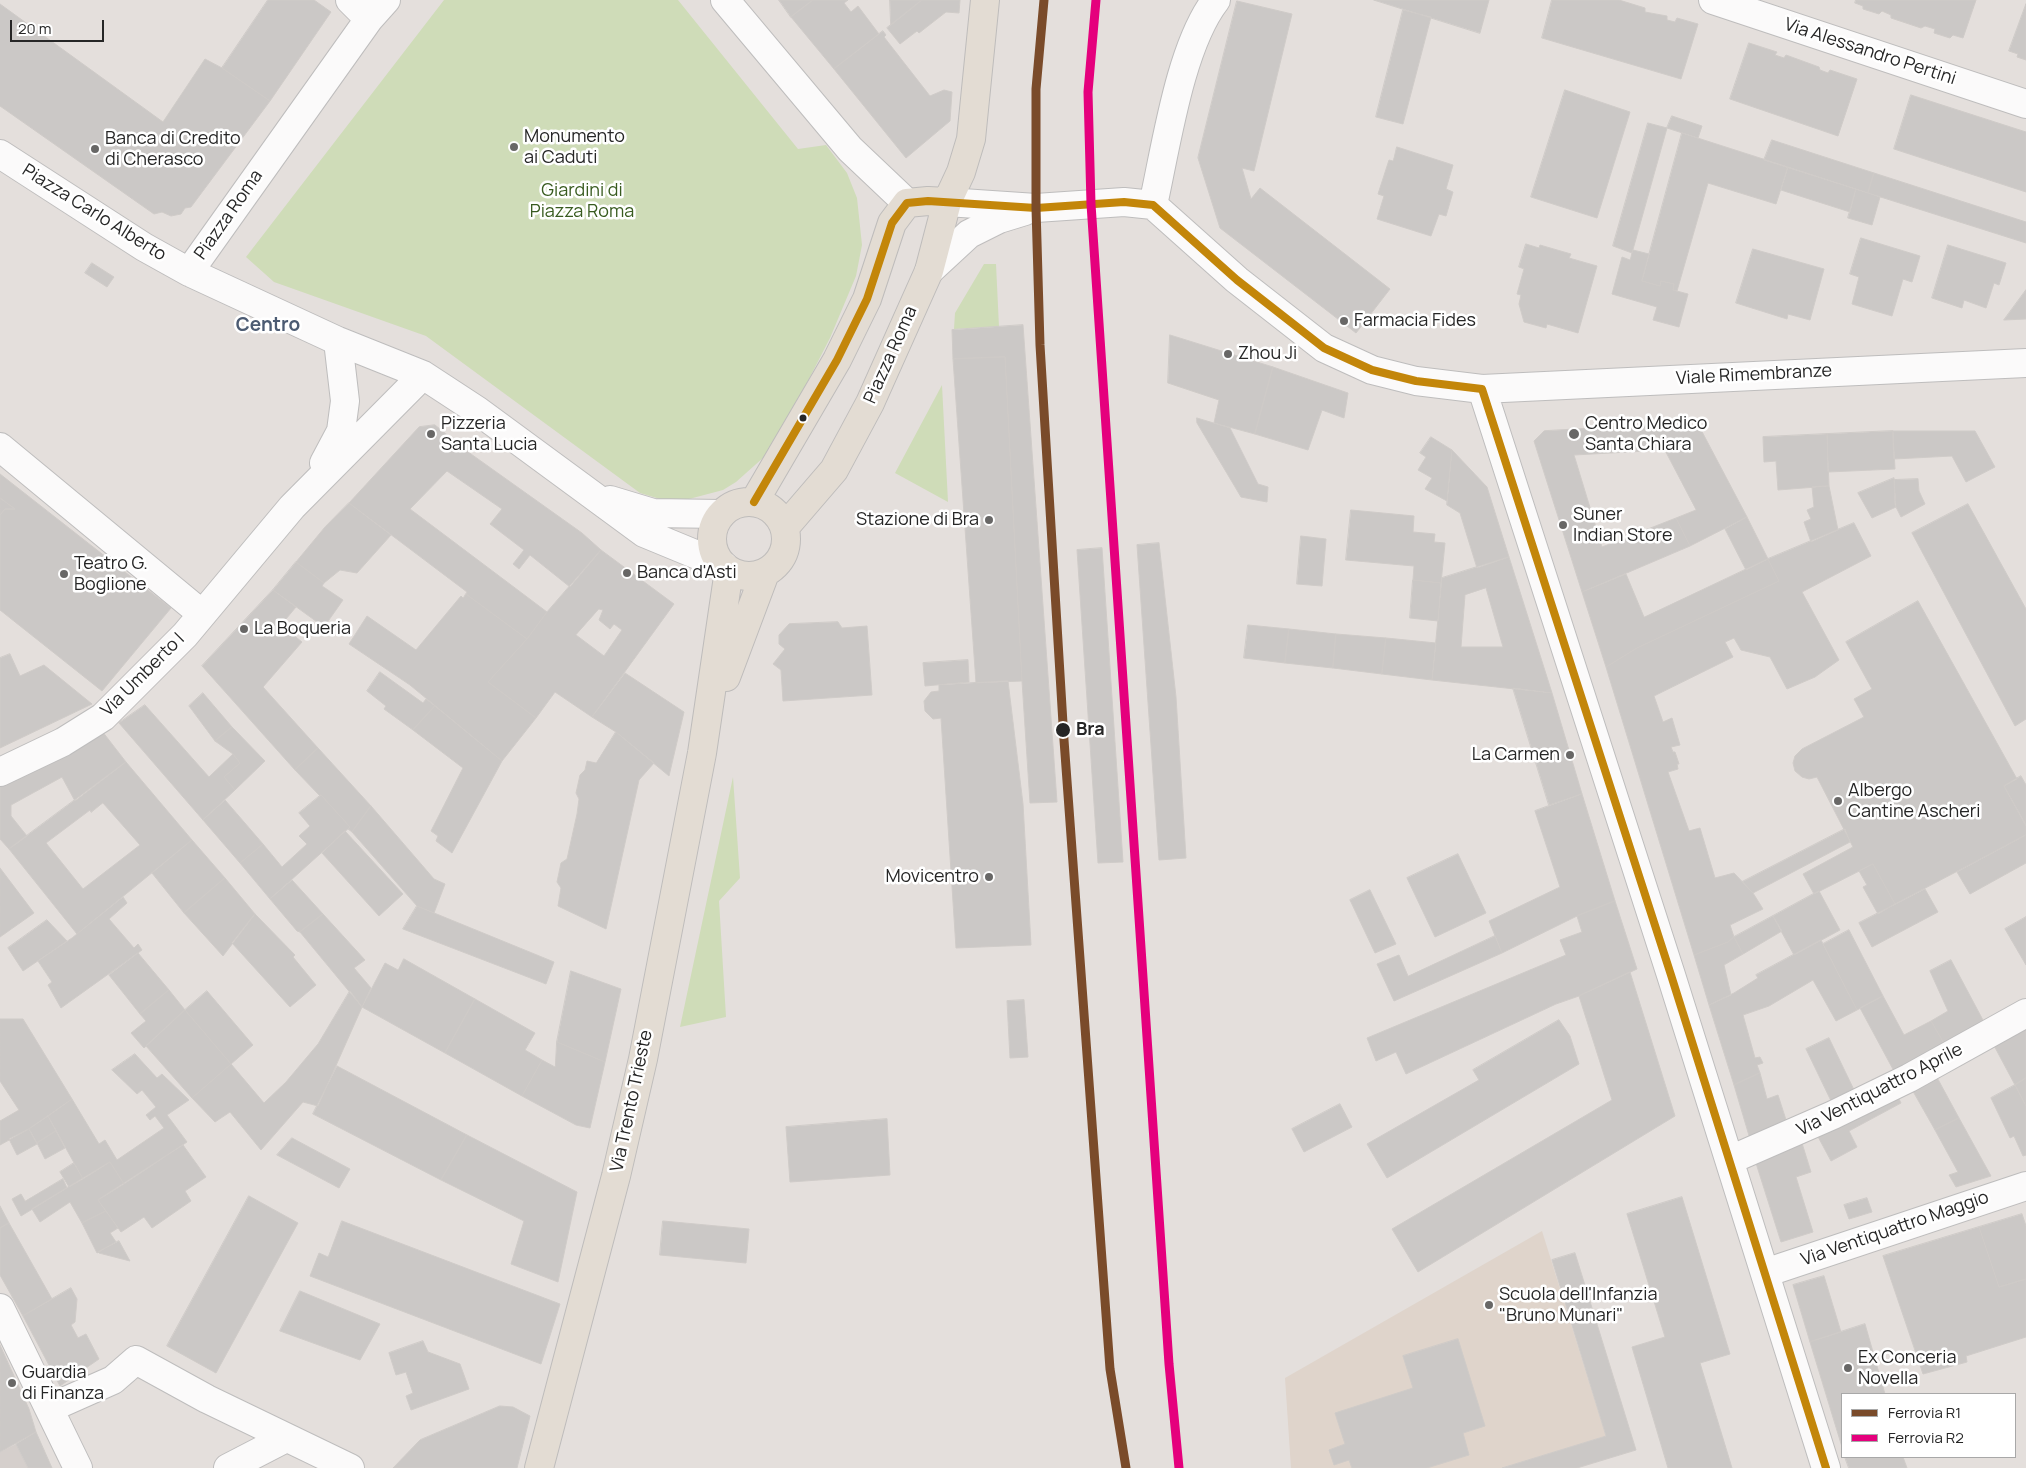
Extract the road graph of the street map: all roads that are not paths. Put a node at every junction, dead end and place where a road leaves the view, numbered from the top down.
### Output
1 (350, 0) edge
2 (725, 0) edge
3 (985, 0) edge
4 (1216, 0) edge
5 (1713, 0) edge
6 (377, 10) edge
7 (2026, 104) edge
8 (0, 154) edge
9 (947, 202) junction
10 (907, 203) junction
11 (1153, 205) junction
12 (1036, 208) junction
13 (928, 271) junction
14 (189, 272) junction
15 (338, 341) junction
16 (2026, 363) edge
17 (423, 375) junction
18 (1482, 389) junction
19 (0, 447) edge
20 (310, 488) junction
21 (594, 496) junction
22 (754, 502) junction
23 (721, 514) junction
24 (785, 527) junction
25 (726, 568) junction
26 (765, 573) junction
27 (202, 614) junction
28 (706, 730) junction
29 (0, 772) edge
30 (2026, 1013) edge
31 (1730, 1160) junction
32 (2026, 1186) edge
33 (1765, 1274) junction
34 (0, 1308) edge
35 (50, 1408) junction
36 (286, 1438) junction
37 (78, 1468) edge
38 (228, 1468) edge
39 (350, 1468) edge
40 (539, 1468) edge
41 (1826, 1468) edge

1 - 6 street
2 - 10 street
3 - 9 main road, Piazza Roma
4 - 11 street
5 - 7 street, Via Alessandro Pertini
6 - 14 street, Piazza Roma
8 - 14 street, Piazza Carlo Alberto
9 - 10 main road
9 - 12 street
9 - 13 main road, Piazza Roma
10 - 22 main road
11 - 12 street
11 - 18 street, Viale Rimembranze
12 - 13 street
13 - 24 main road, Piazza Roma
14 - 15 street, Piazza Roma
15 - 17 street, Piazza Roma
15 - 20 street
16 - 18 street, Viale Rimembranze
17 - 20 street
17 - 21 street, Piazza Roma
18 - 31 street
19 - 27 street
20 - 27 street
21 - 23 street, Piazza Roma
21 - 25 street, Piazza Roma
22 - 23 main road
22 - 24 main road
23 - 25 main road
24 - 26 main road
25 - 26 main road
25 - 28 main road
26 - 28 main road
27 - 29 street, Via Umberto I
28 - 40 main road, Via Trento Trieste
30 - 31 street, Via Ventiquattro Aprile
31 - 33 street
32 - 33 street, Via Ventiquattro Maggio
33 - 41 street
34 - 35 street
35 - 36 street
35 - 37 street
36 - 38 street
36 - 39 street

